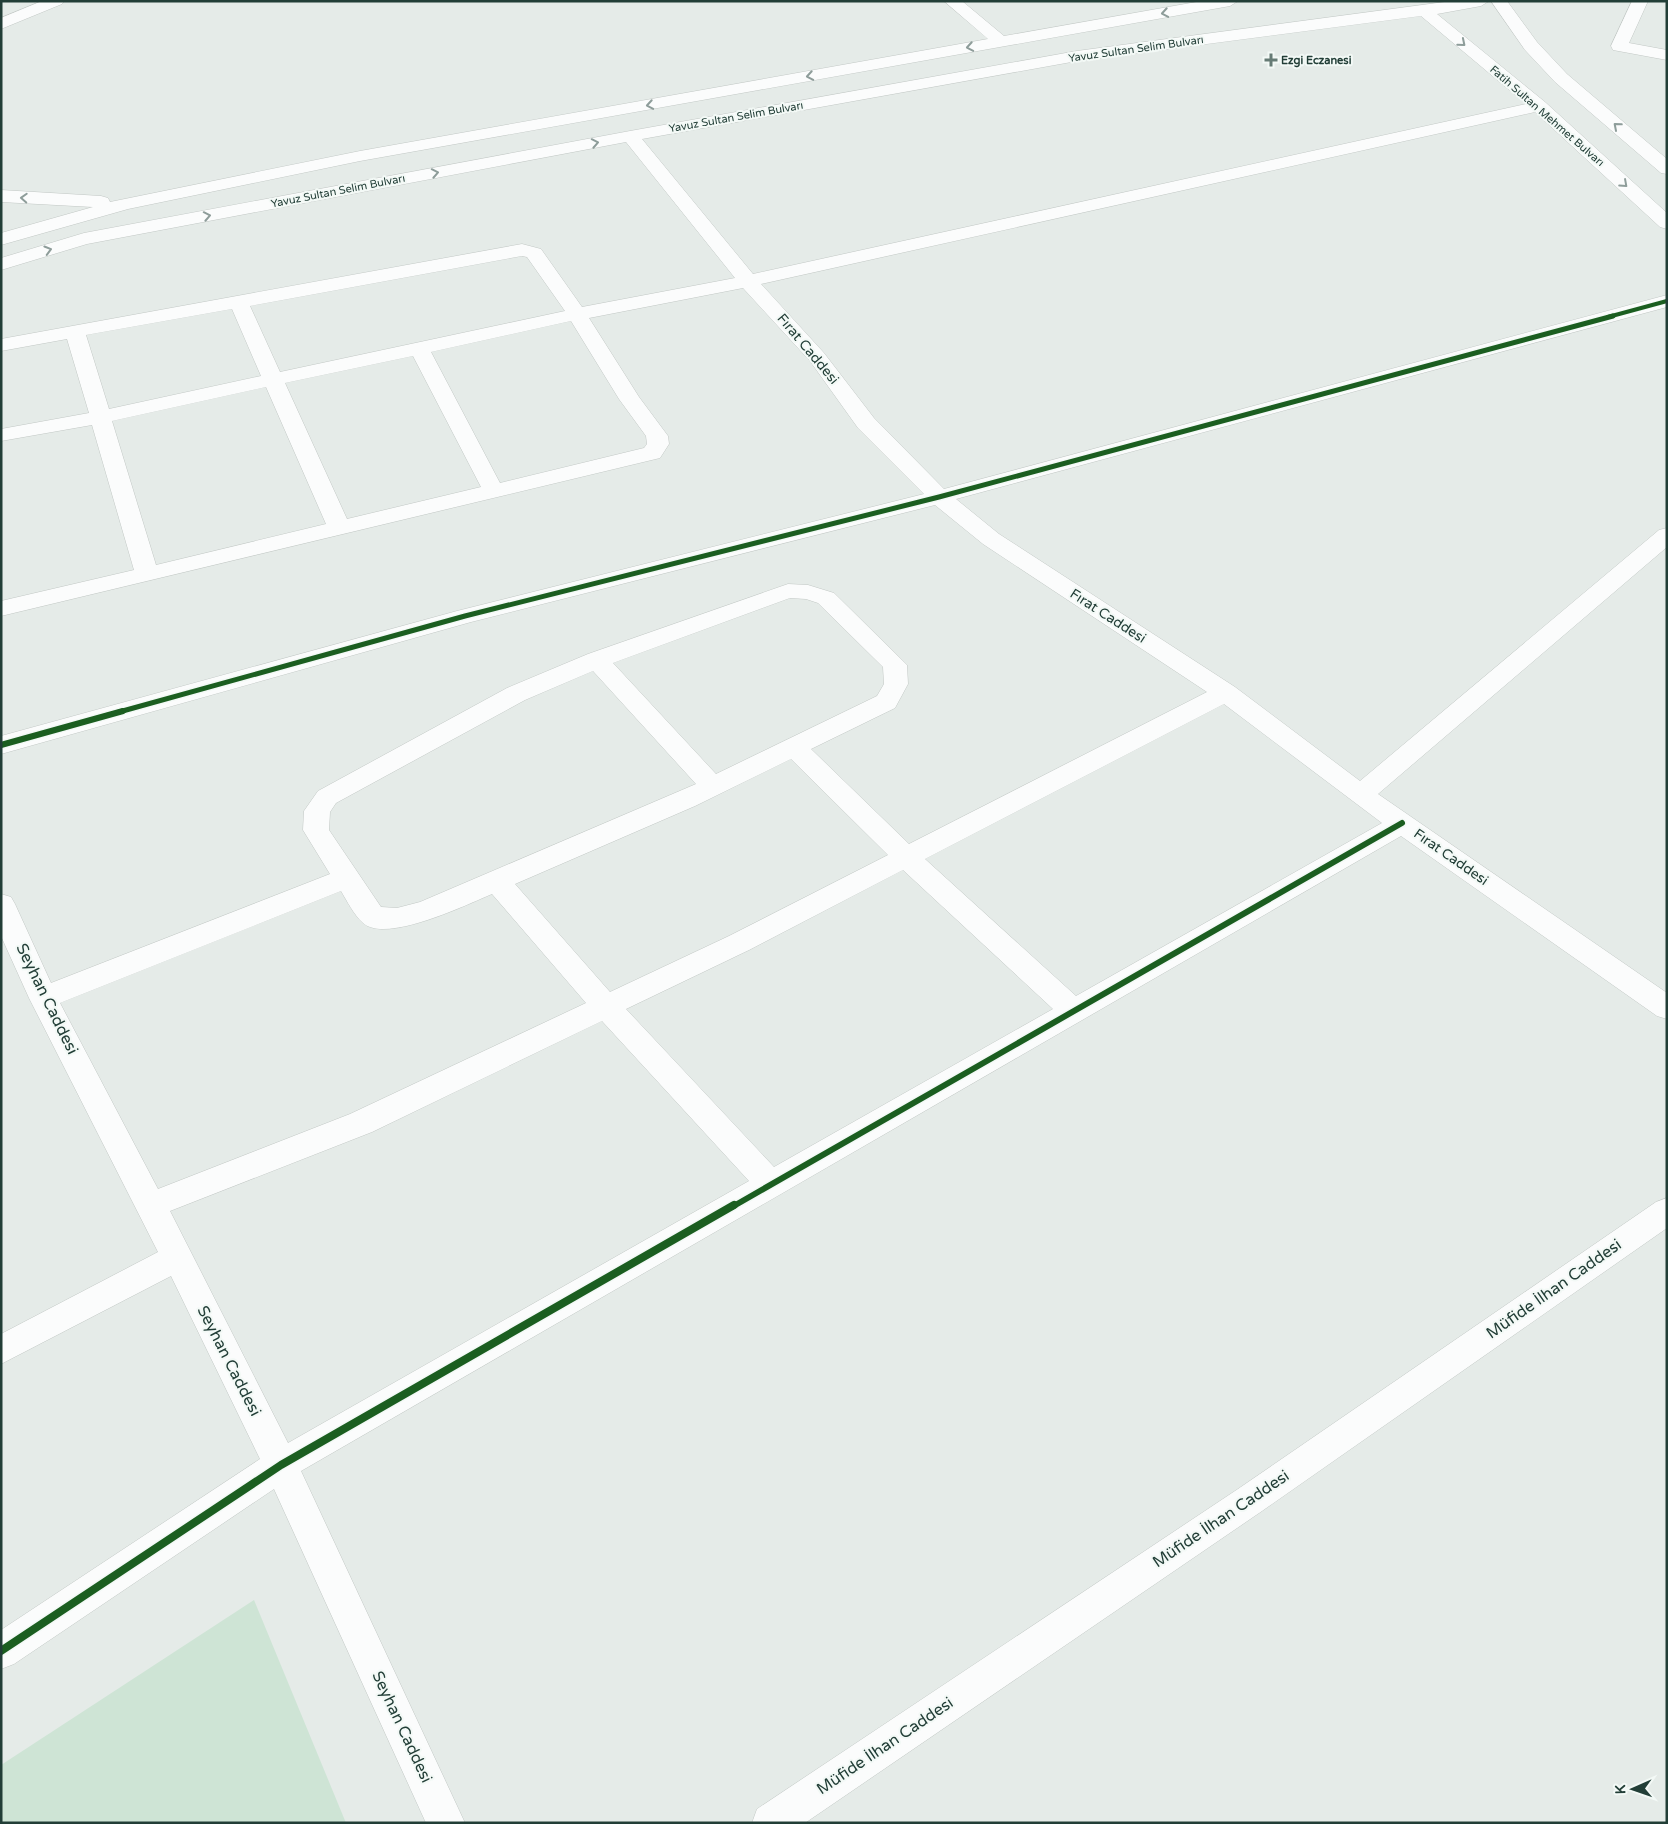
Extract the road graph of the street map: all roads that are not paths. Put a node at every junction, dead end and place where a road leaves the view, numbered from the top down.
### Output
1 (56, 1) edge
2 (952, 1) edge
3 (1230, 1) edge
4 (1384, 1) edge
5 (1499, 1) edge
6 (1640, 1) edge
7 (1479, 2) edge
8 (1424, 12) junction
9 (1, 24) edge
10 (1001, 42) junction
11 (1667, 55) edge
12 (1539, 106) junction
13 (630, 136) junction
14 (1667, 169) edge
15 (1, 196) edge
16 (125, 204) junction
17 (1667, 223) edge
18 (1, 239) edge
19 (1, 264) edge
20 (748, 281) junction
21 (1667, 301) edge
22 (239, 302) junction
23 (577, 314) junction
24 (75, 331) junction
25 (1, 345) edge
26 (418, 348) junction
27 (273, 380) junction
28 (100, 417) junction
29 (1, 435) edge
30 (493, 490) junction
31 (939, 497) junction
32 (339, 527) junction
33 (1667, 534) edge
34 (147, 574) junction
35 (1, 609) edge
36 (597, 660) junction
37 (1226, 693) junction
38 (3, 740) edge
39 (794, 747) junction
40 (712, 787) junction
41 (1361, 794) junction
42 (1402, 823) junction
43 (907, 858) junction
44 (346, 878) junction
45 (496, 880) junction
46 (1, 904) edge
47 (43, 998) junction
48 (606, 1007) junction
49 (1667, 1008) edge
50 (1074, 1011) junction
51 (771, 1184) junction
52 (151, 1205) junction
53 (1667, 1211) edge
54 (176, 1258) junction
55 (1, 1350) edge
56 (281, 1465) junction
57 (1, 1650) edge
58 (446, 1823) edge
59 (771, 1823) edge

1 - 9 street
2 - 10 street
3 -> 10 street, Yavuz Sultan Selim Bulvarı
4 - 8 street
14 -> 5 street
6 - 11 street
7 - 8 street, Yavuz Sultan Selim Bulvarı
8 -> 12 street, Fatih Sultan Mehmet Bulvarı
8 - 13 street, Yavuz Sultan Selim Bulvarı
10 -> 16 street, Yavuz Sultan Selim Bulvarı
12 -> 17 street, Fatih Sultan Mehmet Bulvarı
12 - 20 street
19 -> 13 street, Yavuz Sultan Selim Bulvarı
13 - 20 street, Fırat Caddesi
16 -> 15 street
16 - 18 street, Yavuz Sultan Selim Bulvarı
20 - 23 street
20 - 31 street, Fırat Caddesi
21 - 31 street
22 - 23 street
22 - 24 street
22 - 27 street
23 - 26 street
23 - 30 street
24 - 25 street
24 - 28 street
26 - 27 street
26 - 30 street
27 - 28 street
27 - 32 street
28 - 29 street
28 - 34 street
30 - 32 street
31 - 37 street, Fırat Caddesi
31 - 38 street
32 - 34 street
33 - 41 street
34 - 35 street
36 - 39 street
36 - 40 street
36 - 44 street
37 - 41 street, Fırat Caddesi
37 - 43 street
39 - 40 street
39 - 43 street
40 - 45 street
41 - 42 street, Fırat Caddesi
42 - 49 street, Fırat Caddesi
42 - 50 street
43 - 48 street
43 - 50 street
44 - 45 street
44 - 47 street
45 - 48 street
46 - 47 street, Seyhan Caddesi
47 - 52 street, Seyhan Caddesi
48 - 51 street
48 - 52 street
50 - 51 street
51 - 56 street
52 - 54 street, Seyhan Caddesi
53 - 59 street, Müfide İlhan Caddesi
54 - 55 street
54 - 56 street, Seyhan Caddesi
56 - 57 street
56 - 58 street, Seyhan Caddesi

